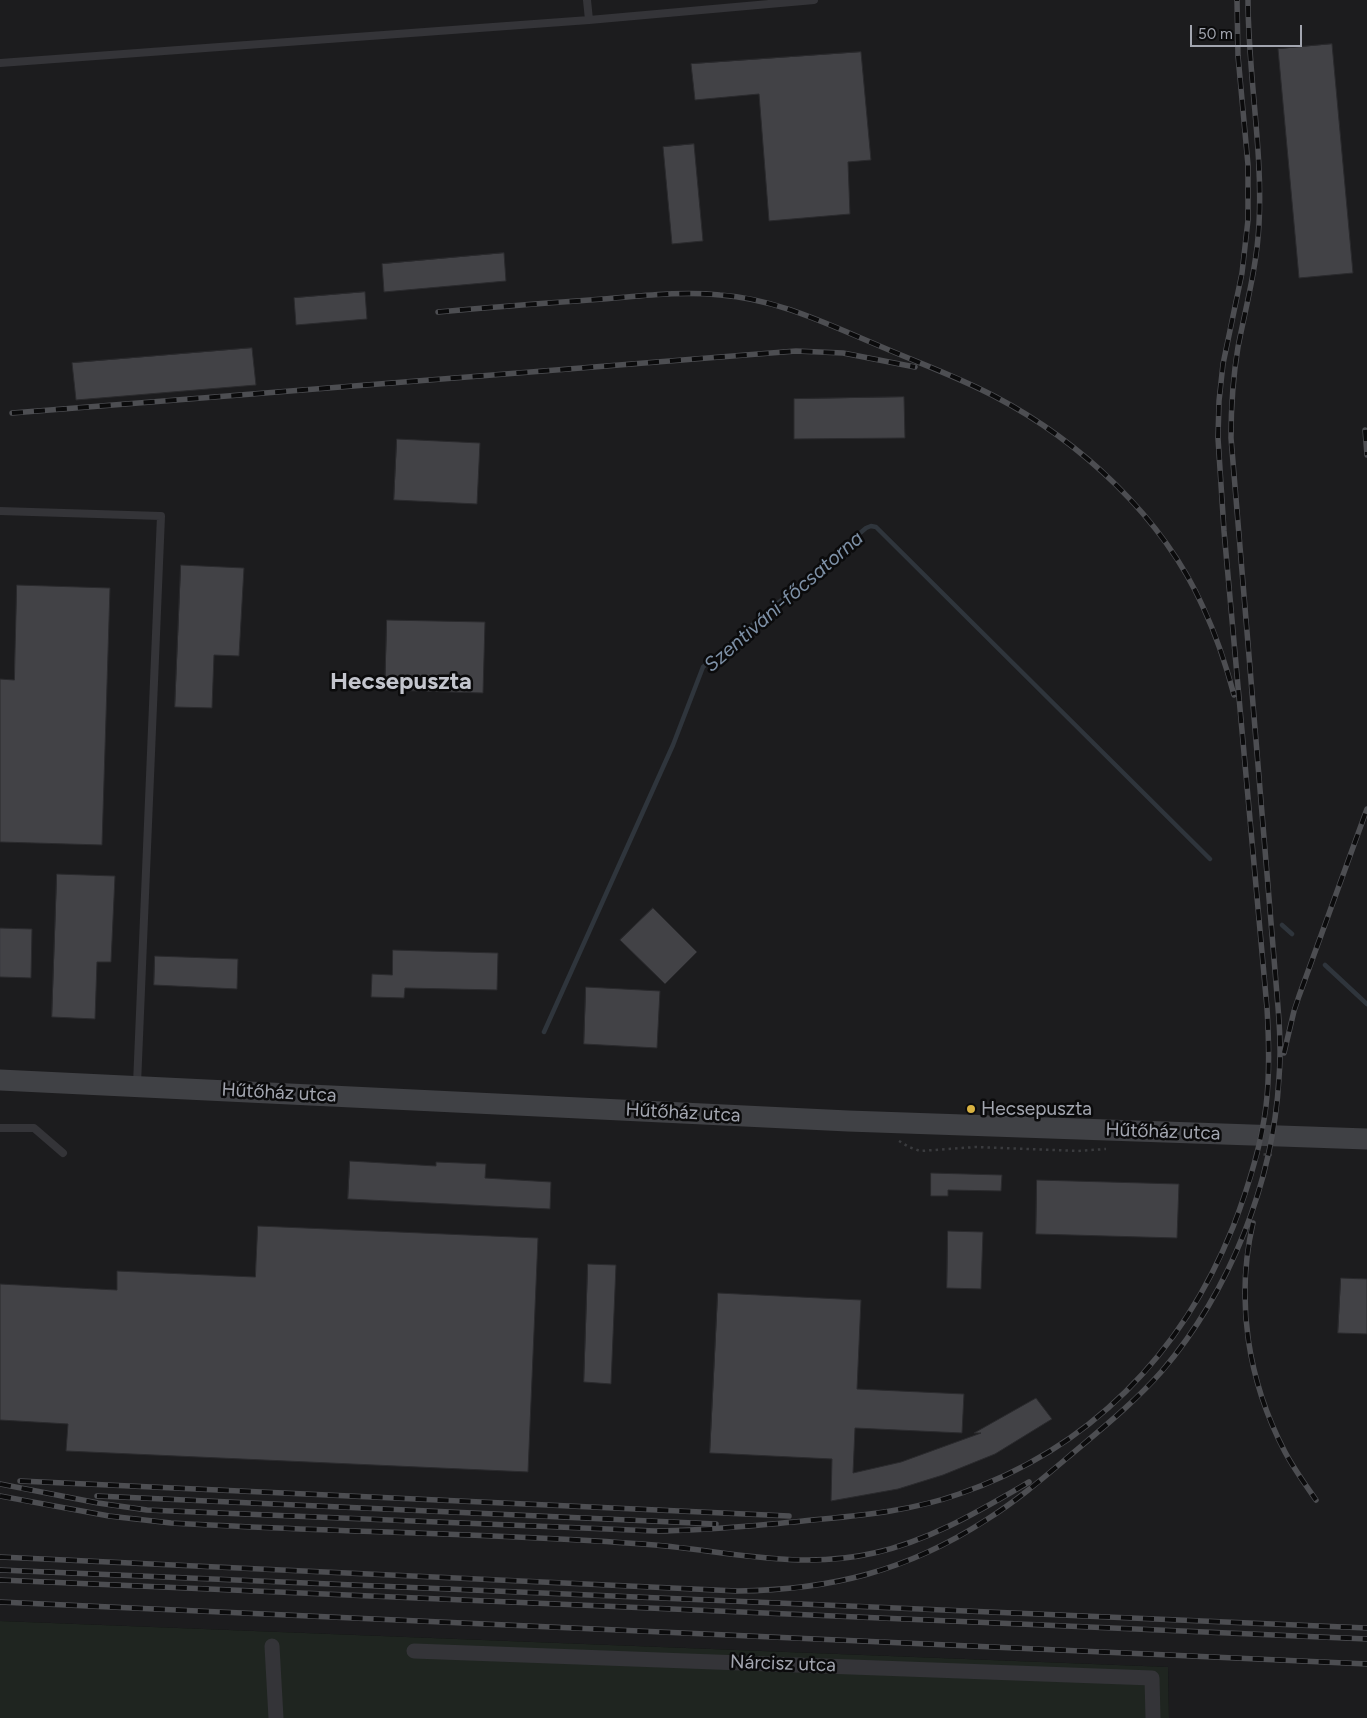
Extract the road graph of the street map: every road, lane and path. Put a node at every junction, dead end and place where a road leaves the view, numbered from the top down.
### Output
1 (587, 0) edge
2 (814, 0) edge
3 (589, 20) junction
4 (0, 63) edge
5 (0, 511) edge
6 (0, 1080) edge
7 (137, 1086) junction
8 (0, 1128) edge
9 (1367, 1139) edge
10 (63, 1153) dead end
11 (272, 1646) dead end
12 (414, 1651) dead end
13 (276, 1718) edge
14 (1153, 1718) edge

1 - 3 lane
2 - 3 lane
3 - 4 lane
5 - 7 lane
6 - 7 street, Hűtőház utca
7 - 9 street, Hűtőház utca
8 - 10 lane
11 - 13 street
12 - 14 street, Nárcisz utca

